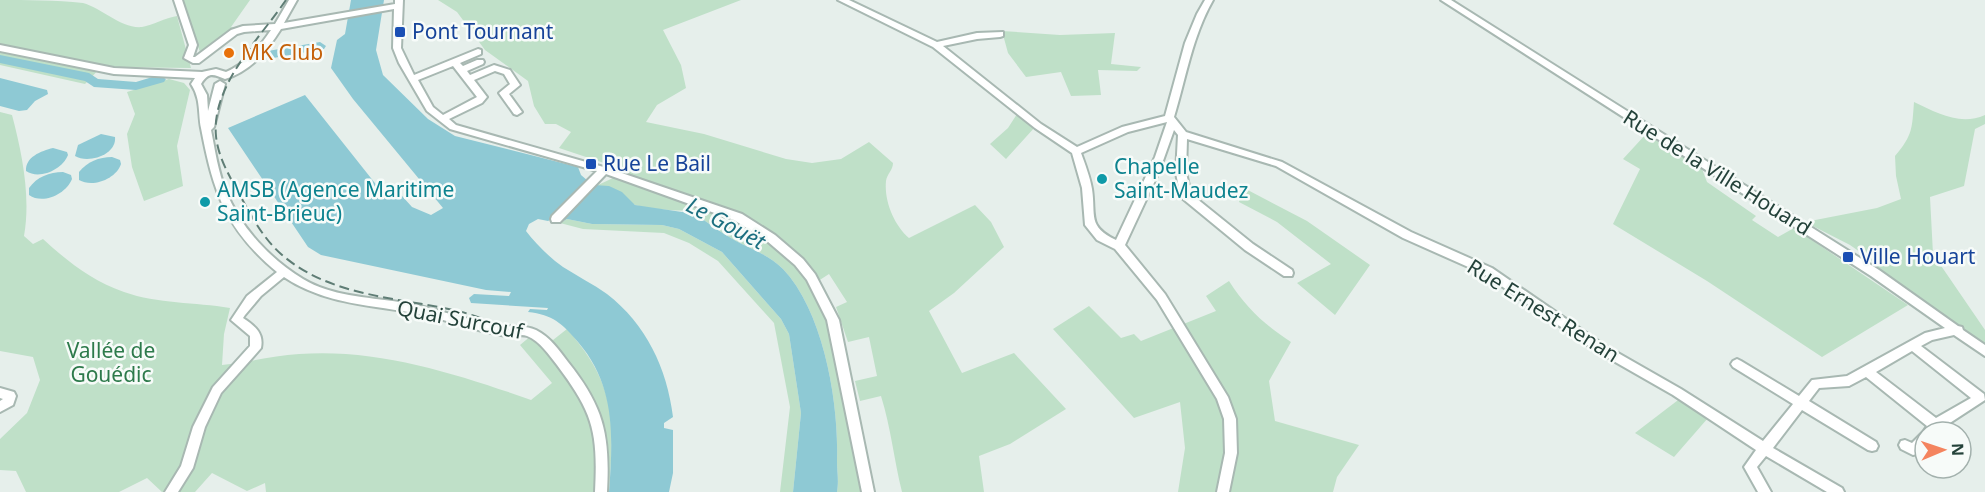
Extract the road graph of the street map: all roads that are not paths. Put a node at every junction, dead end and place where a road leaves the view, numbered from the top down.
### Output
1 (178, 0) edge
2 (293, 0) edge
3 (842, 0) edge
4 (1209, 0) edge
5 (1445, 0) edge
6 (398, 3) edge
7 (278, 26) junction
8 (1000, 34) dead end
9 (936, 45) junction
10 (0, 48) edge
11 (479, 57) dead end
12 (458, 66) junction
13 (174, 75) junction
14 (203, 75) junction
15 (412, 79) junction
16 (468, 79) junction
17 (222, 80) junction
18 (198, 86) junction
19 (517, 112) dead end
20 (441, 119) junction
21 (1171, 121) junction
22 (207, 132) junction
23 (1183, 134) junction
24 (1076, 151) junction
25 (604, 170) junction
26 (556, 219) dead end
27 (1119, 246) junction
28 (284, 272) junction
29 (1288, 273) dead end
30 (1938, 316) junction
31 (1958, 330) junction
32 (1929, 336) junction
33 (1912, 345) junction
34 (1985, 351) edge
35 (1737, 364) dead end
36 (1868, 372) junction
37 (0, 393) edge
38 (1801, 403) junction
39 (0, 407) edge
40 (1923, 420) edge
41 (1945, 420) edge
42 (1905, 445) dead end
43 (1872, 446) dead end
44 (1767, 449) junction
45 (1913, 449) edge
46 (171, 492) edge
47 (601, 492) edge
48 (868, 492) edge
49 (1223, 492) edge
50 (1765, 492) edge
51 (1838, 492) edge

1 - 7 street
2 - 7 street
3 - 9 street
4 - 21 street
5 - 30 street, Rue de la Ville Houard
6 - 7 street
6 - 15 street
7 - 17 street
8 - 9 street
9 - 24 street
10 - 13 street
11 - 12 street
12 - 15 street
12 - 16 street
13 - 14 street
13 - 18 street
14 - 17 street
14 - 18 street
15 - 20 street
16 - 19 street
16 - 20 street
17 - 18 street
17 - 22 street, Quai Surcouf
18 - 22 street, Quai Surcouf
20 - 25 street
21 - 23 street, Rue Ernest Renan
21 - 24 street
21 - 27 street
22 - 28 street, Quai Surcouf
23 - 29 street
23 - 44 street, Rue Ernest Renan
24 - 27 street
25 - 26 street
25 - 48 street
27 - 49 street
28 - 46 street
28 - 47 street, Quai Surcouf
30 - 31 street, Rue de la Ville Houard
30 - 32 street
31 - 32 street
31 - 34 street, Rue de la Ville Houard
32 - 33 street
33 - 36 street
33 - 41 street
35 - 38 street
36 - 38 street
36 - 40 street
37 - 39 street
38 - 43 street
38 - 44 street
42 - 45 street
44 - 50 street
44 - 51 street, Rue Ernest Renan

